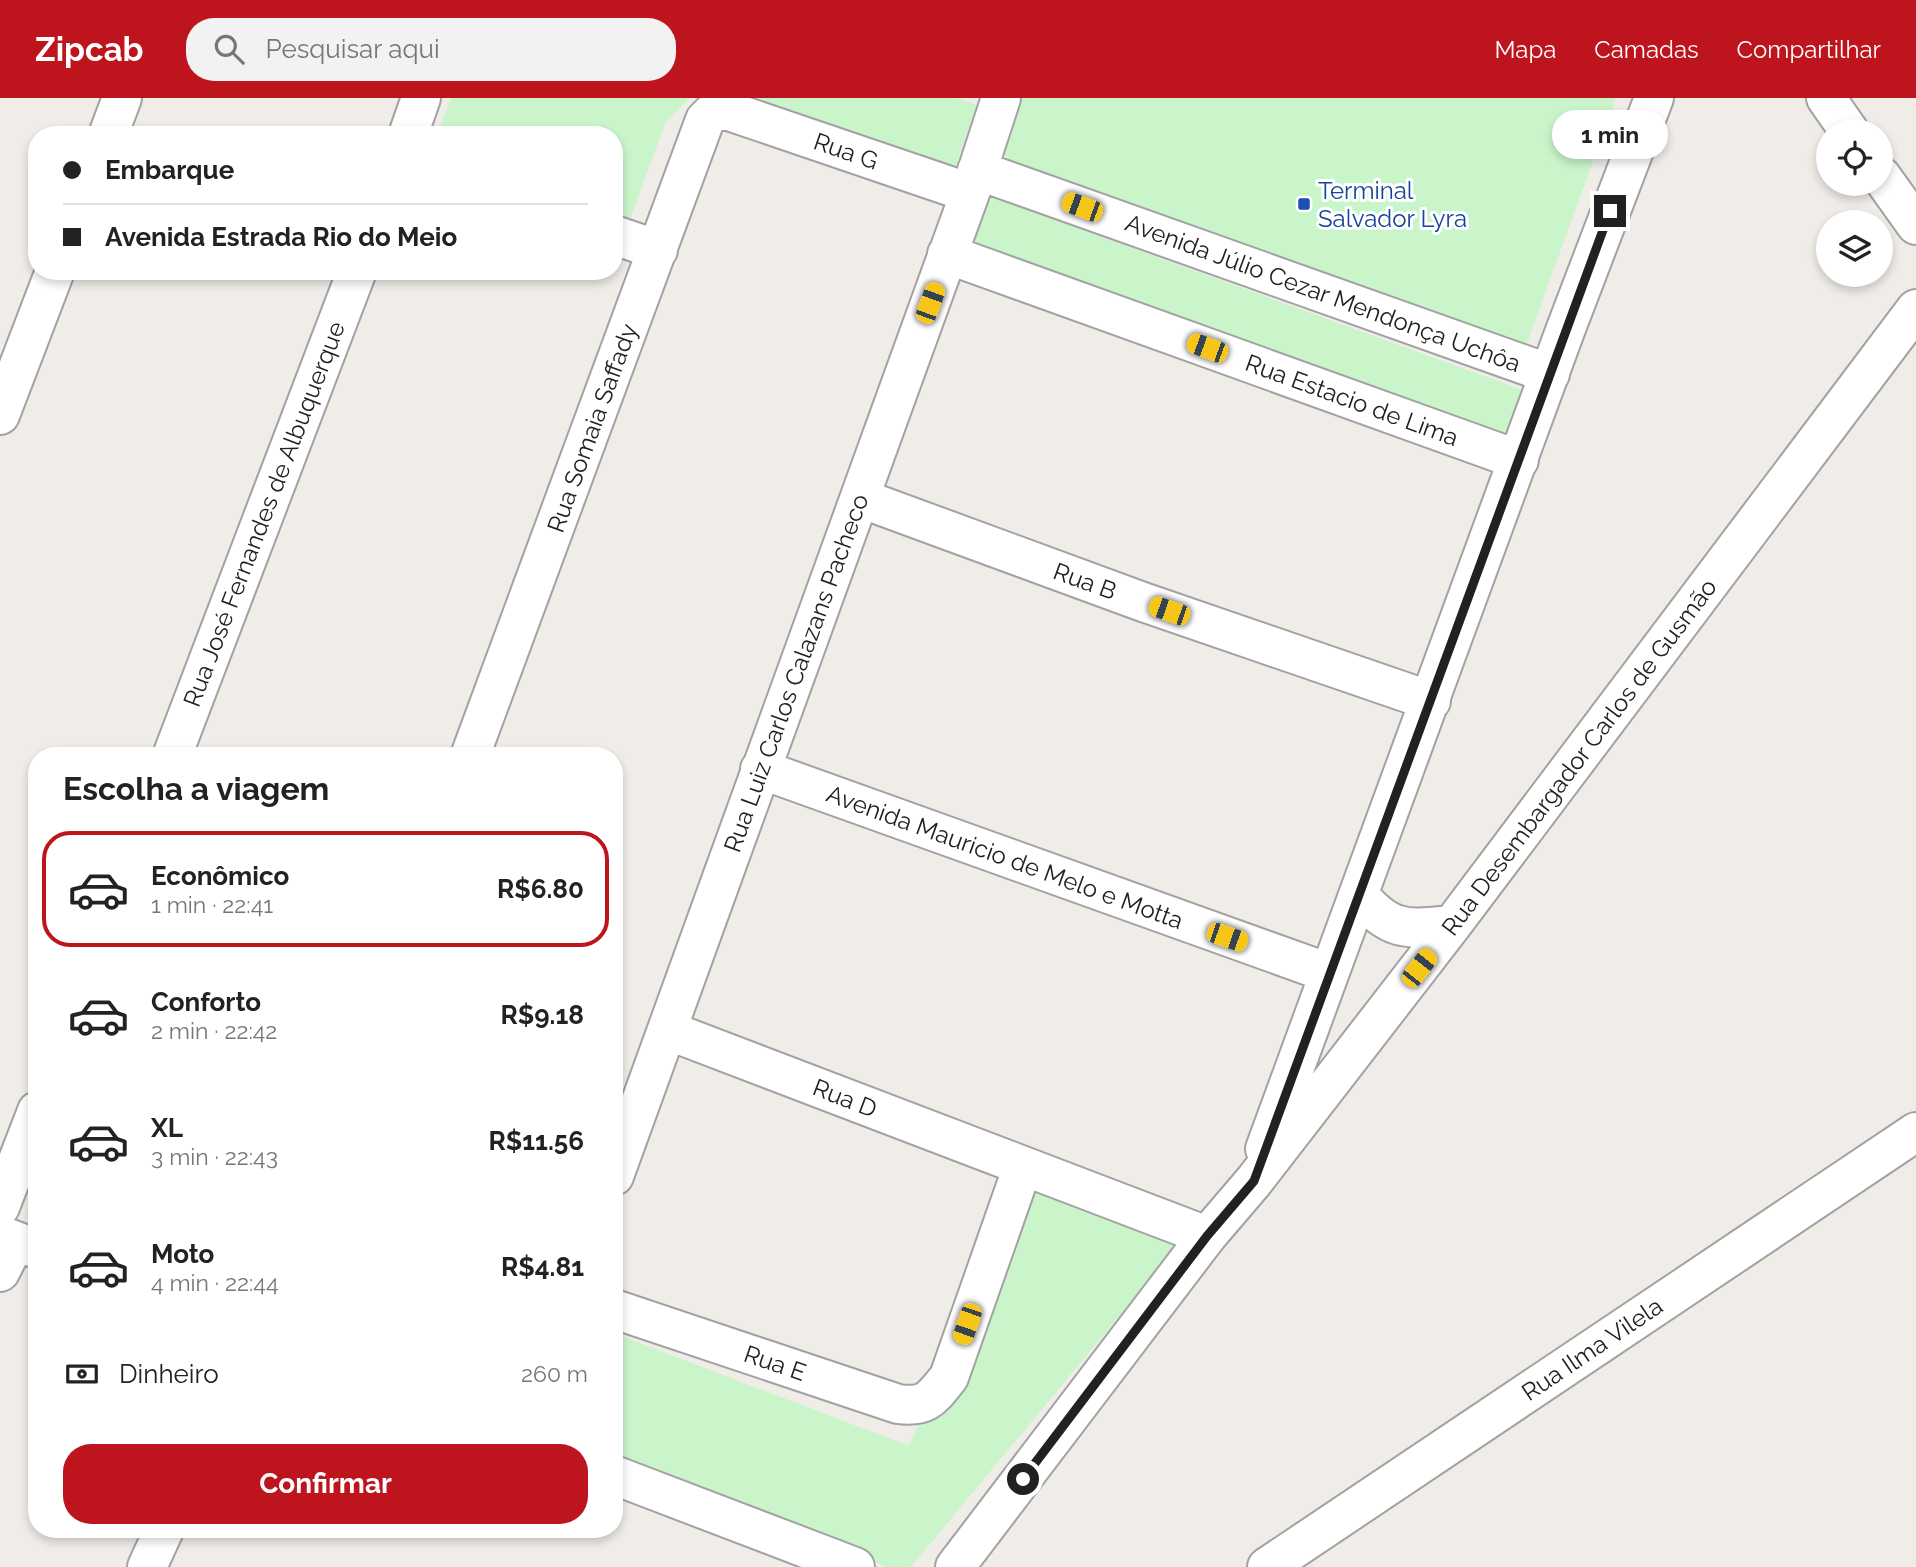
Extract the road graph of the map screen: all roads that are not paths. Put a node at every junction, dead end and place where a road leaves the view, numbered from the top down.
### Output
1 (122, 98) edge
2 (421, 98) edge
3 (1001, 98) edge
4 (1654, 98) edge
5 (1826, 98) edge
6 (723, 109) joint
7 (1841, 119) edge
8 (111, 126) edge
9 (411, 126) edge
10 (974, 181) junction
11 (1893, 193) edge
12 (1916, 225) edge
13 (623, 238) edge
14 (658, 250) junction
15 (947, 254) junction
16 (52, 280) edge
17 (354, 280) edge
18 (1916, 309) edge
19 (1550, 374) junction
20 (0, 415) edge
21 (1519, 460) junction
22 (860, 498) junction
23 (1431, 701) junction
24 (175, 747) edge
25 (473, 747) edge
26 (760, 769) junction
27 (1359, 895) junction
28 (1452, 925) junction
29 (1329, 973) junction
30 (667, 1030) junction
31 (1916, 1132) edge
32 (28, 1134) edge
33 (623, 1151) edge
34 (1023, 1166) junction
35 (1254, 1181) junction
36 (0, 1207) edge
37 (1207, 1236) junction
38 (623, 1312) edge
39 (623, 1478) edge
40 (160, 1538) edge
41 (147, 1567) edge
42 (855, 1567) edge
43 (955, 1567) edge
44 (1267, 1567) edge

1 - 8 street
2 - 9 street
3 - 10 street, Rua Luiz Carlos Calazans Pacheco
4 - 19 street
5 - 7 street
6 - 10 street, Rua G
6 - 14 street, Rua Somaia Saffady
10 - 15 street, Rua Luiz Carlos Calazans Pacheco
10 - 19 street, Avenida Júlio Cezar Mendonça Uchôa
11 - 12 street
13 - 14 street
14 - 25 street, Rua Somaia Saffady
15 - 21 street, Rua Estacio de Lima
15 - 22 street, Rua Luiz Carlos Calazans Pacheco
16 - 20 street
17 - 24 street, Rua José Fernandes de Albuquerque
18 - 28 street, Rua Desembargador Carlos de Gusmão
19 - 21 street
21 - 23 street
22 - 23 street, Rua B
22 - 26 street, Rua Luiz Carlos Calazans Pacheco
23 - 27 street
26 - 29 street, Avenida Mauricio de Melo e Motta
26 - 30 street, Rua Luiz Carlos Calazans Pacheco
27 - 28 street
27 - 29 street
28 - 35 street, Rua Desembargador Carlos de Gusmão
29 - 35 street
30 - 33 street, Rua Luiz Carlos Calazans Pacheco
30 - 34 street, Rua D
31 - 44 street, Rua Ilma Vilela
32 - 36 street
34 - 37 street, Rua D
34 - 38 street, Rua E
35 - 37 street, Rua Desembargador Carlos de Gusmão
37 - 43 street, Rua Desembargador Carlos de Gusmão
39 - 42 street
40 - 41 street

